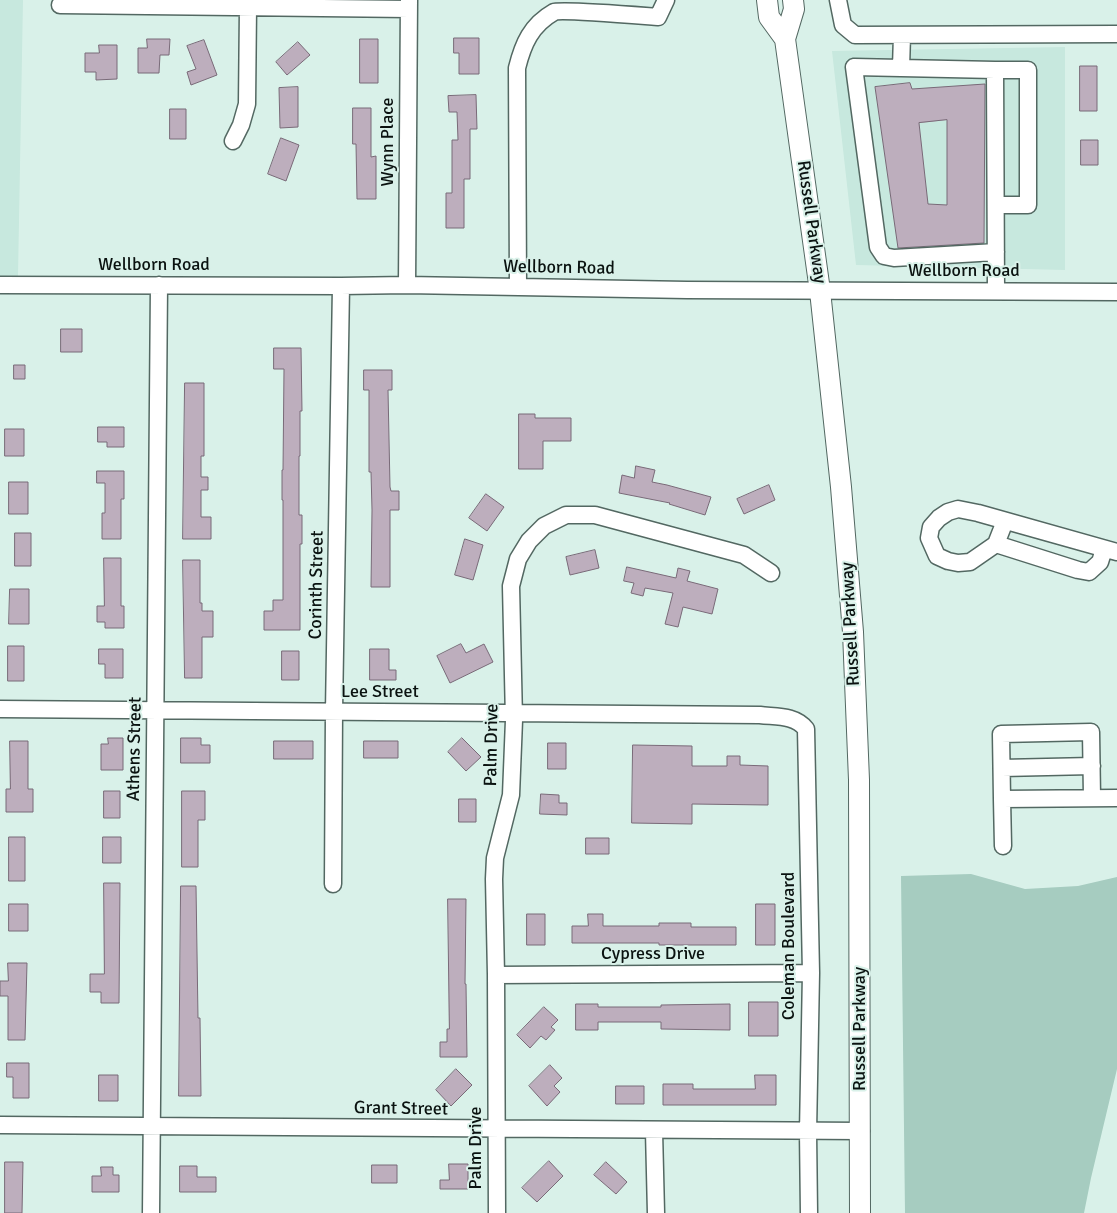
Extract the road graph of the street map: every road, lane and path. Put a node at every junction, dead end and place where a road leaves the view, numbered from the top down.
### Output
1 (666, 0) edge
2 (767, 0) edge
3 (793, 0) edge
4 (838, 0) edge
5 (60, 5) dead end
6 (409, 5) edge
7 (561, 6) edge
8 (248, 7) junction
9 (1117, 34) edge
10 (902, 35) junction
11 (785, 39) junction
12 (901, 68) junction
13 (996, 70) junction
14 (233, 141) dead end
15 (996, 205) junction
16 (996, 252) junction
17 (0, 285) edge
18 (159, 285) junction
19 (407, 285) junction
20 (342, 286) junction
21 (518, 287) junction
22 (820, 291) junction
23 (996, 291) junction
24 (1117, 292) edge
25 (1005, 521) junction
26 (996, 544) junction
27 (1111, 550) edge
28 (771, 574) dead end
29 (0, 709) edge
30 (156, 710) junction
31 (334, 712) junction
32 (514, 713) junction
33 (760, 715) joint
34 (1092, 766) junction
35 (1002, 768) junction
36 (1092, 797) junction
37 (1117, 798) edge
38 (1002, 799) junction
39 (1003, 846) dead end
40 (333, 884) dead end
41 (811, 973) junction
42 (496, 974) junction
43 (0, 1125) edge
44 (152, 1126) junction
45 (496, 1130) junction
46 (654, 1131) junction
47 (861, 1131) junction
48 (808, 1132) junction
49 (151, 1213) edge
50 (497, 1213) edge
51 (656, 1213) edge
52 (809, 1213) edge
53 (860, 1213) edge

1 - 7 street
2 - 11 main road, Russell Parkway
3 - 11 main road, Russell Parkway
4 - 10 street
5 - 8 street
6 - 8 street
6 - 19 street, Wynn Place
7 - 21 street
8 - 14 street
9 - 10 street
10 - 12 street
11 - 22 main road, Russell Parkway
12 - 13 street
12 - 16 street
13 - 15 street
13 - 15 street
15 - 16 street
16 - 23 street
17 - 18 street, Wellborn Road
18 - 20 street, Wellborn Road
18 - 30 street, Athens Street
19 - 20 street, Wellborn Road
19 - 21 street, Wellborn Road
20 - 31 street, Corinth Street
21 - 22 street, Wellborn Road
22 - 23 street, Wellborn Road
22 - 47 main road, Russell Parkway
23 - 24 street, Wellborn Road
25 - 26 street
25 - 26 street
25 - 27 street
26 - 27 street
28 - 32 street, Palm Drive
29 - 30 street, Lee Street
30 - 31 street, Lee Street
30 - 44 street, Athens Street
31 - 32 street, Lee Street
31 - 40 street, Corinth Street
32 - 33 street, Lee Street
32 - 42 street, Palm Drive
33 - 41 street, Coleman Boulevard
34 - 35 street
34 - 35 street
34 - 36 street
35 - 38 street
36 - 37 street
36 - 38 street
38 - 39 street
41 - 42 street, Cypress Drive
41 - 48 street, Coleman Boulevard
42 - 45 street, Palm Drive
43 - 44 street, Grant Street
44 - 45 street, Grant Street
44 - 49 street, Athens Street
45 - 46 street, Grant Street
45 - 50 street, Palm Drive
46 - 48 street, Grant Street
46 - 51 street
47 - 48 street, Grant Street
47 - 53 main road, Russell Parkway
48 - 52 street, Coleman Boulevard

